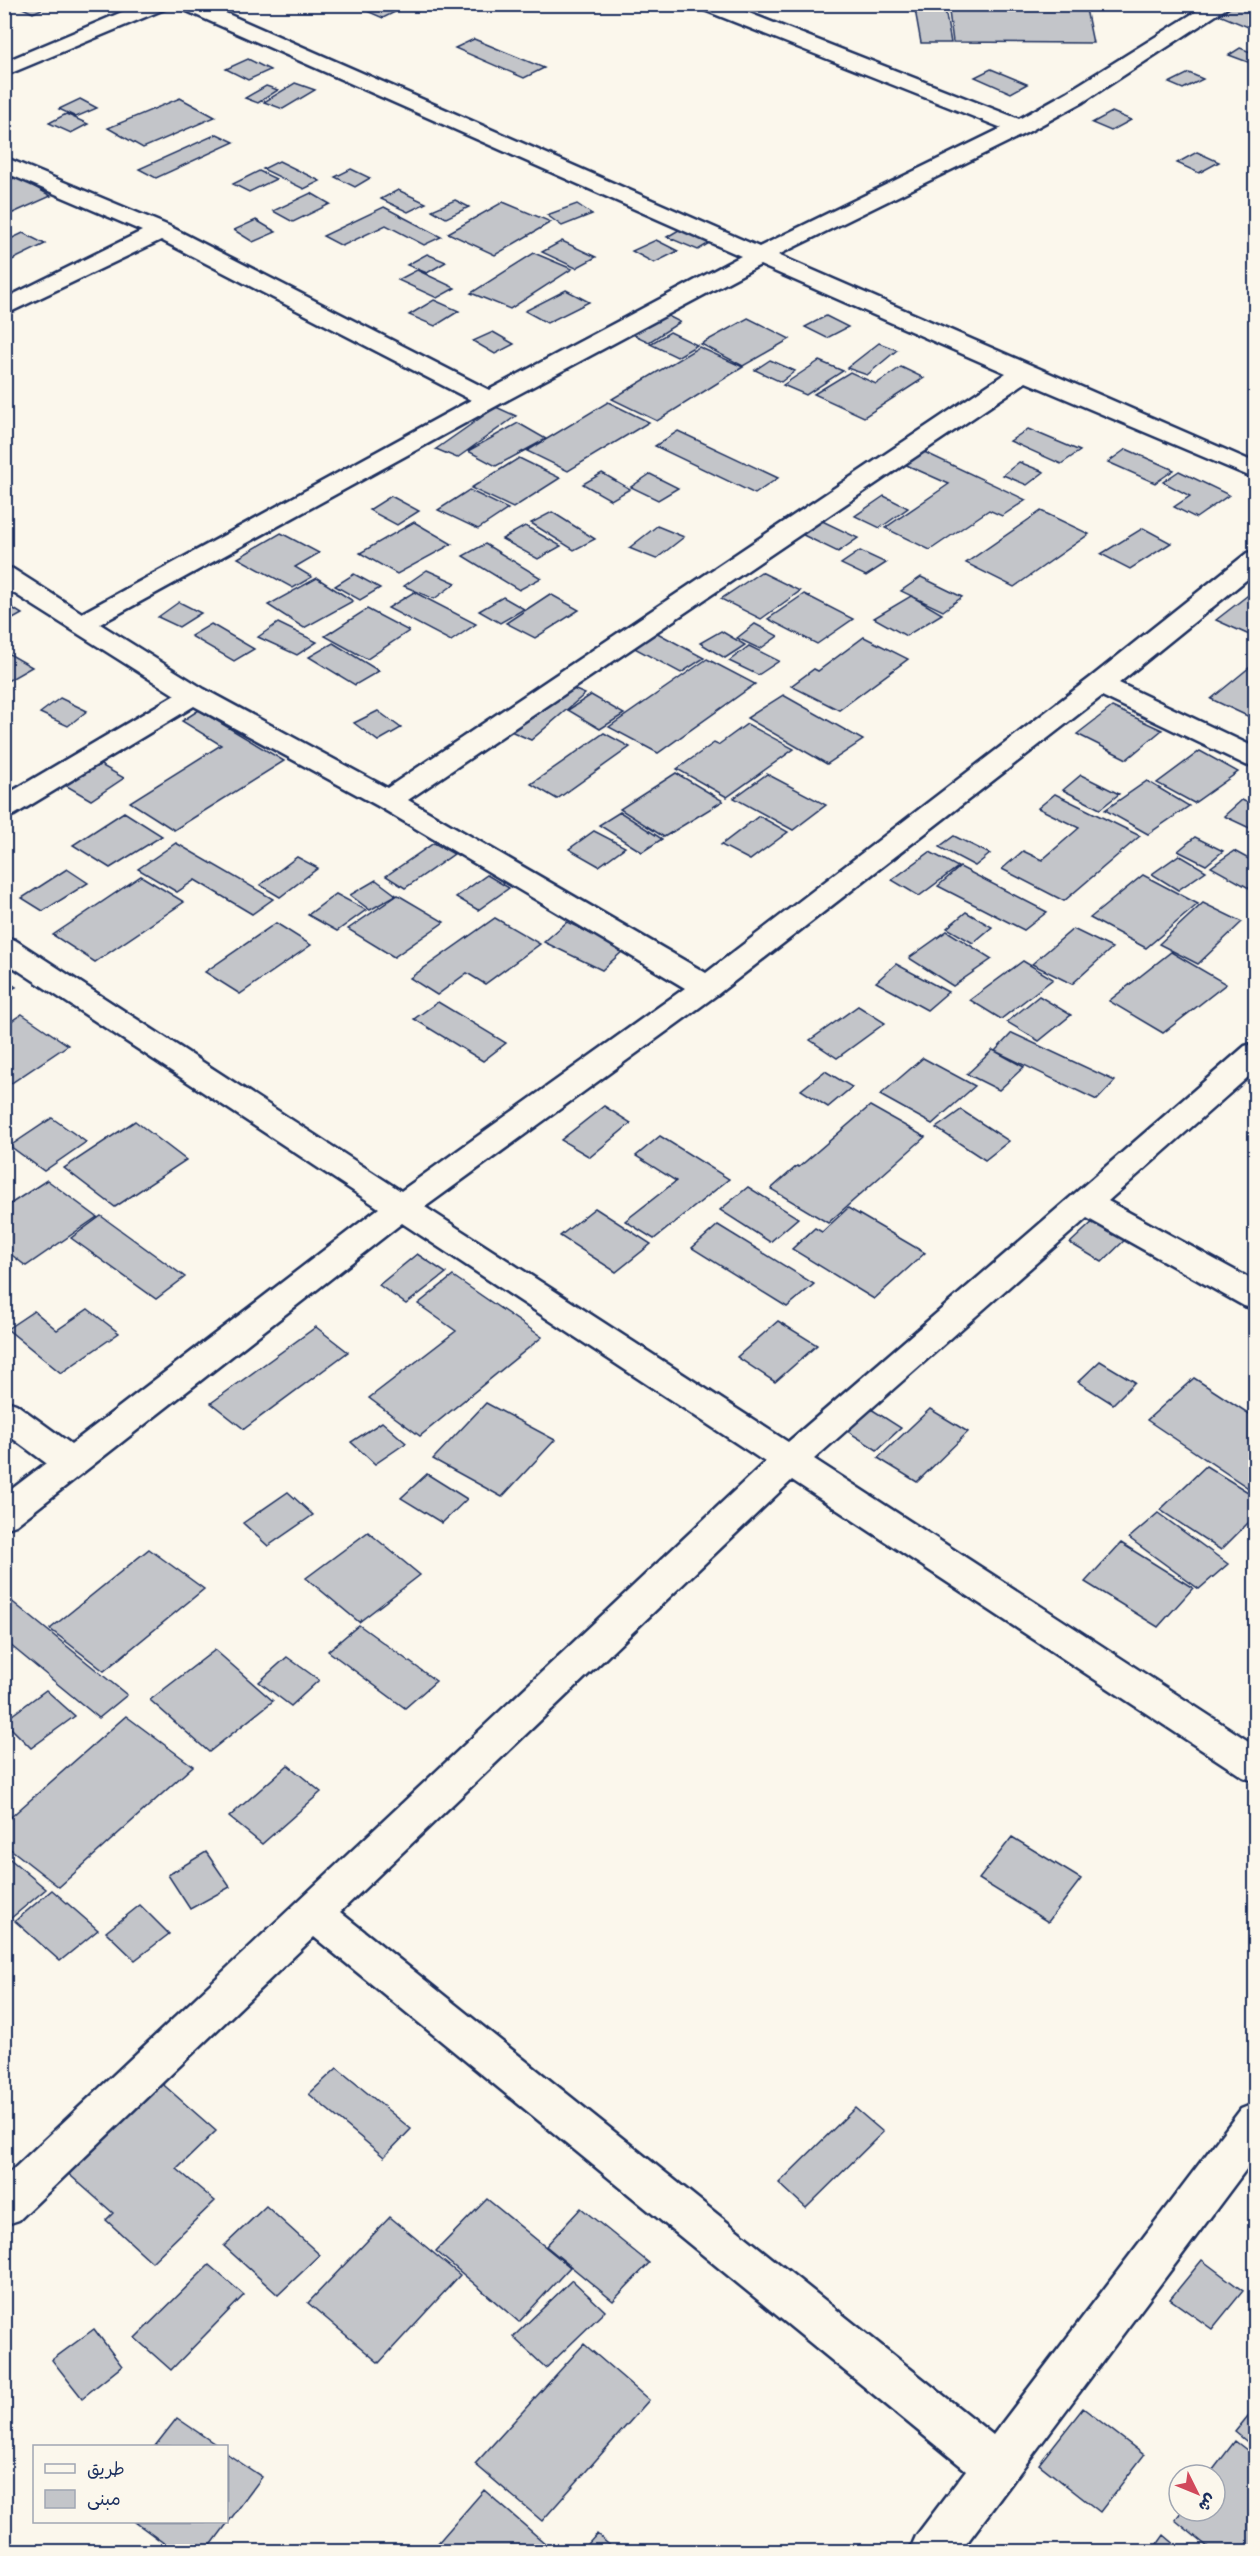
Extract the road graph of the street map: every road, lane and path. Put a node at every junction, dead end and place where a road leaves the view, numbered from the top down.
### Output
1 (160, 4) edge
2 (187, 4) edge
3 (706, 4) edge
4 (1223, 4) edge
5 (4, 70) edge
6 (1020, 127) junction
7 (4, 164) edge
8 (161, 231) junction
9 (759, 256) junction
10 (4, 308) edge
11 (1024, 372) junction
12 (489, 400) junction
13 (1256, 471) edge
14 (1256, 559) edge
15 (4, 575) edge
16 (83, 623) junction
17 (1100, 684) junction
18 (194, 695) junction
19 (1256, 759) edge
20 (388, 800) junction
21 (4, 809) edge
22 (4, 947) edge
23 (707, 987) junction
24 (1256, 1053) edge
25 (1084, 1202) junction
26 (403, 1206) junction
27 (1256, 1297) edge
28 (4, 1413) edge
29 (789, 1461) junction
30 (70, 1462) junction
31 (4, 1515) edge
32 (1256, 1766) edge
33 (313, 1912) junction
34 (1256, 2122) edge
35 (4, 2206) edge
36 (997, 2467) junction
37 (932, 2552) edge

1 - 5 street
2 - 9 street
3 - 6 street
4 - 6 street
6 - 9 street
7 - 8 street
8 - 10 street
8 - 12 street
9 - 11 street
9 - 12 street
11 - 13 street
11 - 20 street
12 - 16 street
14 - 17 street
15 - 16 street
16 - 18 street
17 - 19 street
17 - 23 street
18 - 20 street
18 - 21 street
20 - 23 street
22 - 26 street
23 - 26 street
24 - 25 street
25 - 27 street
25 - 29 street
26 - 29 street
26 - 30 street
28 - 30 street
29 - 32 street
29 - 33 street
30 - 31 street
33 - 35 street
33 - 36 street
34 - 36 street
36 - 37 street

